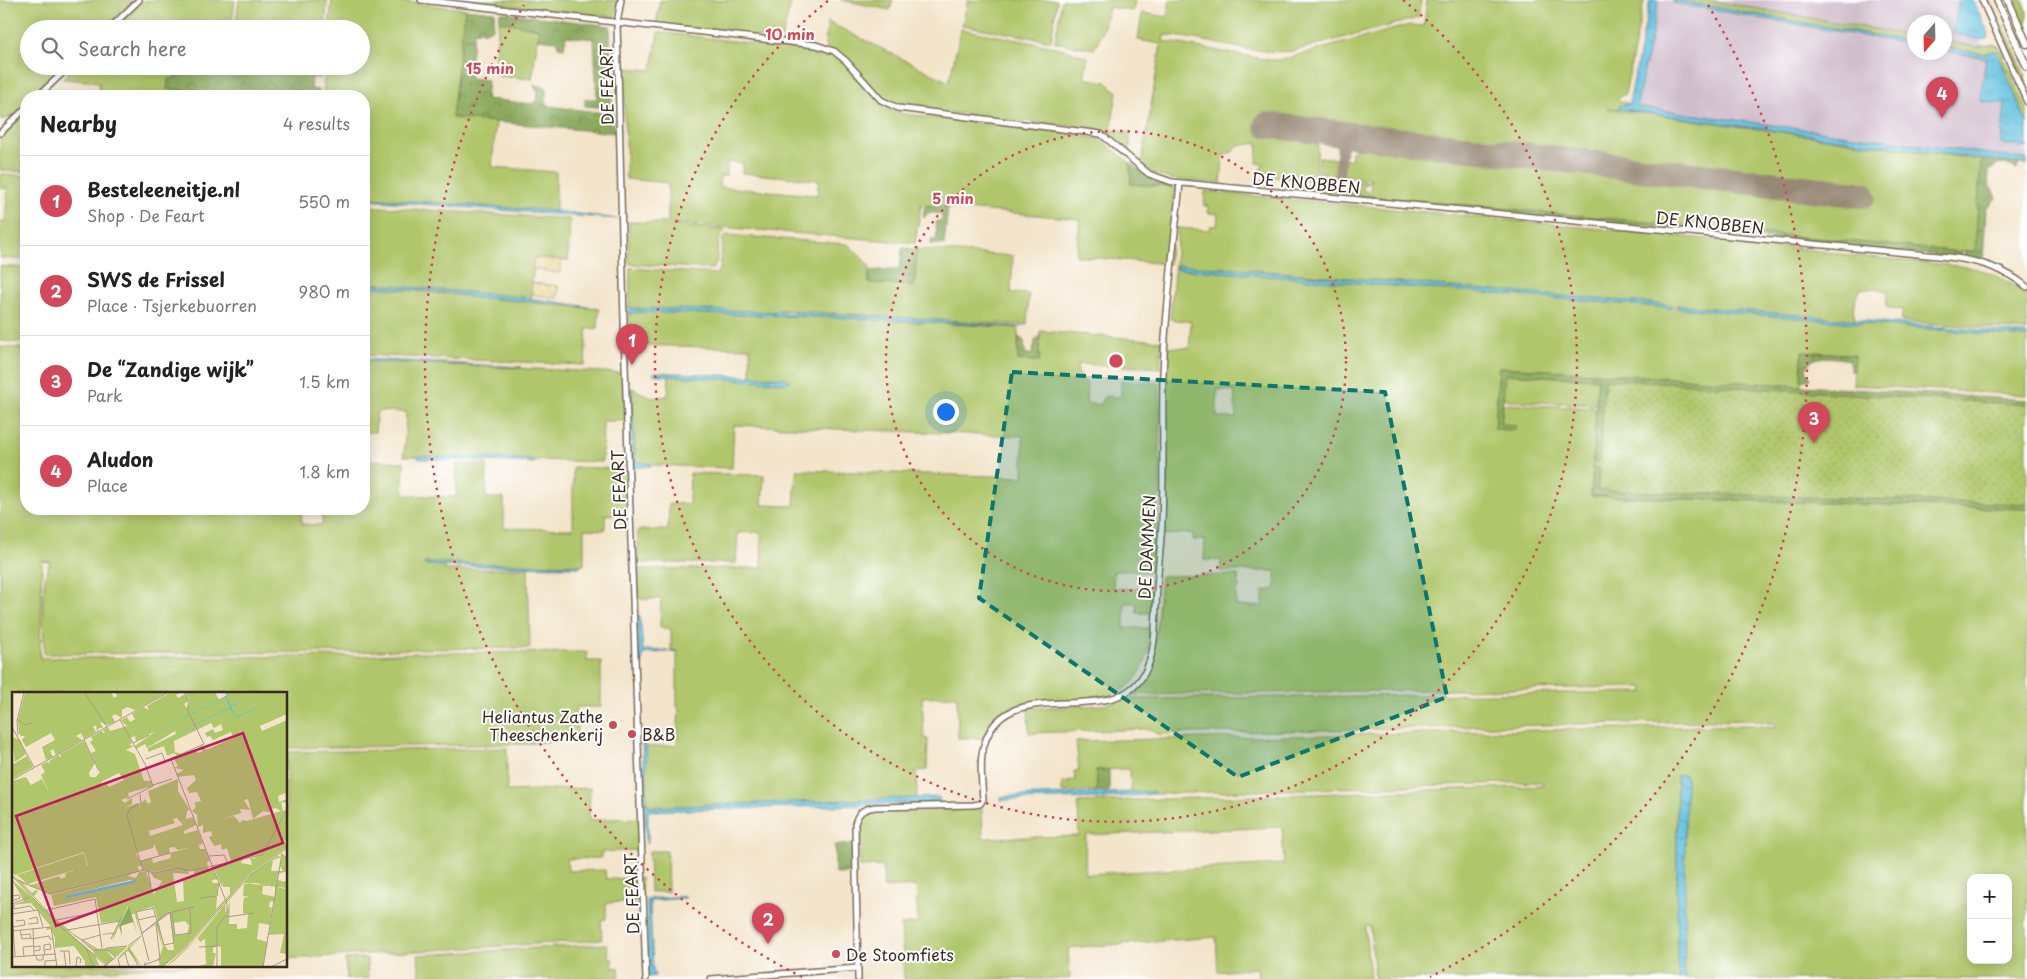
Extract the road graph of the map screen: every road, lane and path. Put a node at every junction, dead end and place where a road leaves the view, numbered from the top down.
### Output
1 (138, 0) edge
2 (421, 0) edge
3 (621, 0) edge
4 (1982, 0) edge
5 (1996, 0) edge
6 (2008, 0) edge
7 (119, 20) edge
8 (617, 23) junction
9 (2027, 44) edge
10 (2027, 67) edge
11 (60, 75) edge
12 (44, 90) edge
13 (2027, 102) edge
14 (20, 114) edge
15 (0, 133) edge
16 (1180, 183) junction
17 (2027, 287) edge
18 (858, 968) junction
19 (646, 979) edge
20 (711, 979) edge
21 (858, 979) edge

1 - 7 street
2 - 8 street, DE KNOBBEN
3 - 8 street, DE FEART
4 - 13 street
5 - 10 highway
6 - 9 highway
8 - 16 street, DE KNOBBEN
8 - 19 street, DE FEART
11 - 12 street
14 - 15 street
16 - 17 street, DE KNOBBEN
16 - 18 street, DE DAMMEN
18 - 20 street
18 - 21 street

